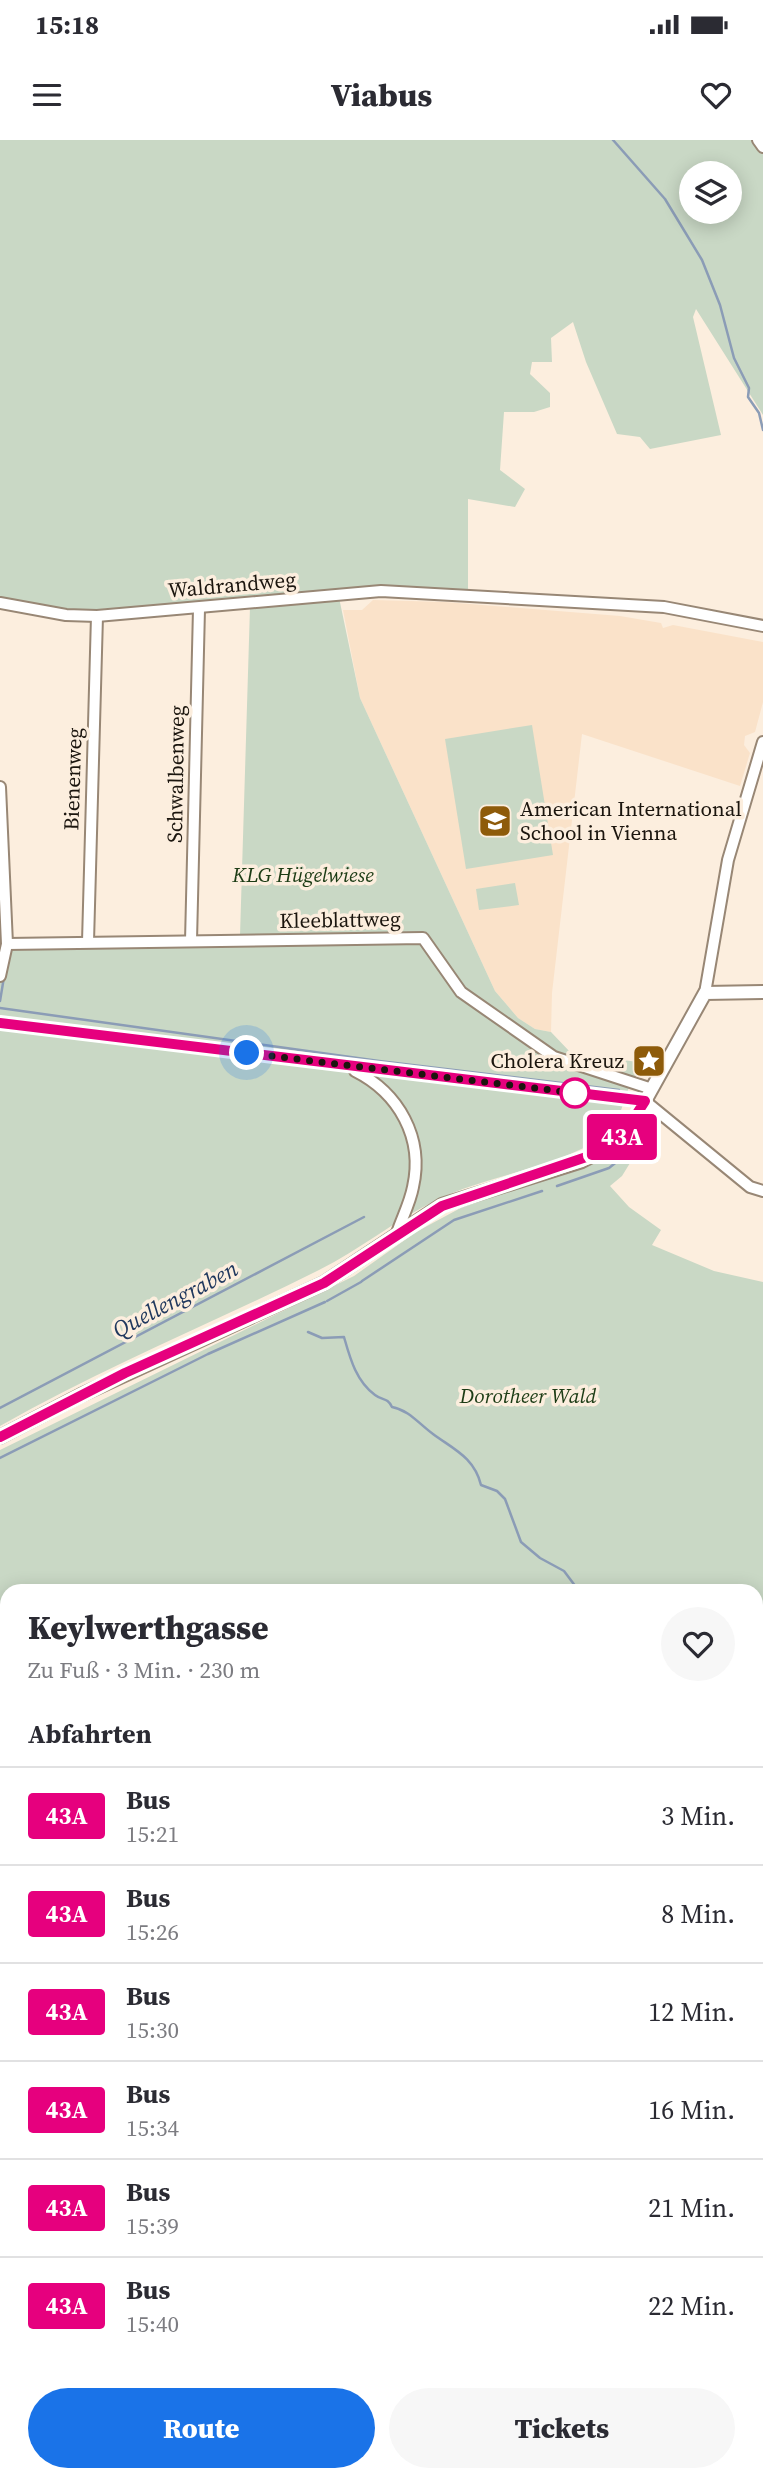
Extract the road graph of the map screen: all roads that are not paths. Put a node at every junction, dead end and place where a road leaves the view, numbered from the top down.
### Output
1 (758, 140) edge
2 (763, 147) edge
3 (0, 603) edge
4 (200, 609) junction
5 (97, 616) junction
6 (763, 626) edge
7 (763, 742) edge
8 (760, 767) edge
9 (0, 787) edge
10 (191, 941) junction
11 (88, 942) junction
12 (7, 944) junction
13 (0, 976) edge
14 (763, 992) edge
15 (705, 993) junction
16 (3, 1023) edge
17 (346, 1066) junction
18 (652, 1089) junction
19 (645, 1101) junction
20 (763, 1191) edge
21 (397, 1233) junction
22 (0, 1437) edge

1 - 2 street
3 - 5 street, Waldrandweg
4 - 5 street, Waldrandweg
4 - 6 street, Waldrandweg
4 - 10 street, Schwalbenweg
5 - 11 street, Bienenweg
7 - 8 street
8 - 15 street
9 - 12 street
10 - 11 street, Kleeblattweg
10 - 18 street, Kleeblattweg
11 - 12 street, Kleeblattweg
12 - 13 street
14 - 15 main road
15 - 18 main road
16 - 17 street
17 - 19 street
17 - 21 street
18 - 19 main road
19 - 20 street
19 - 21 main road
21 - 22 main road

